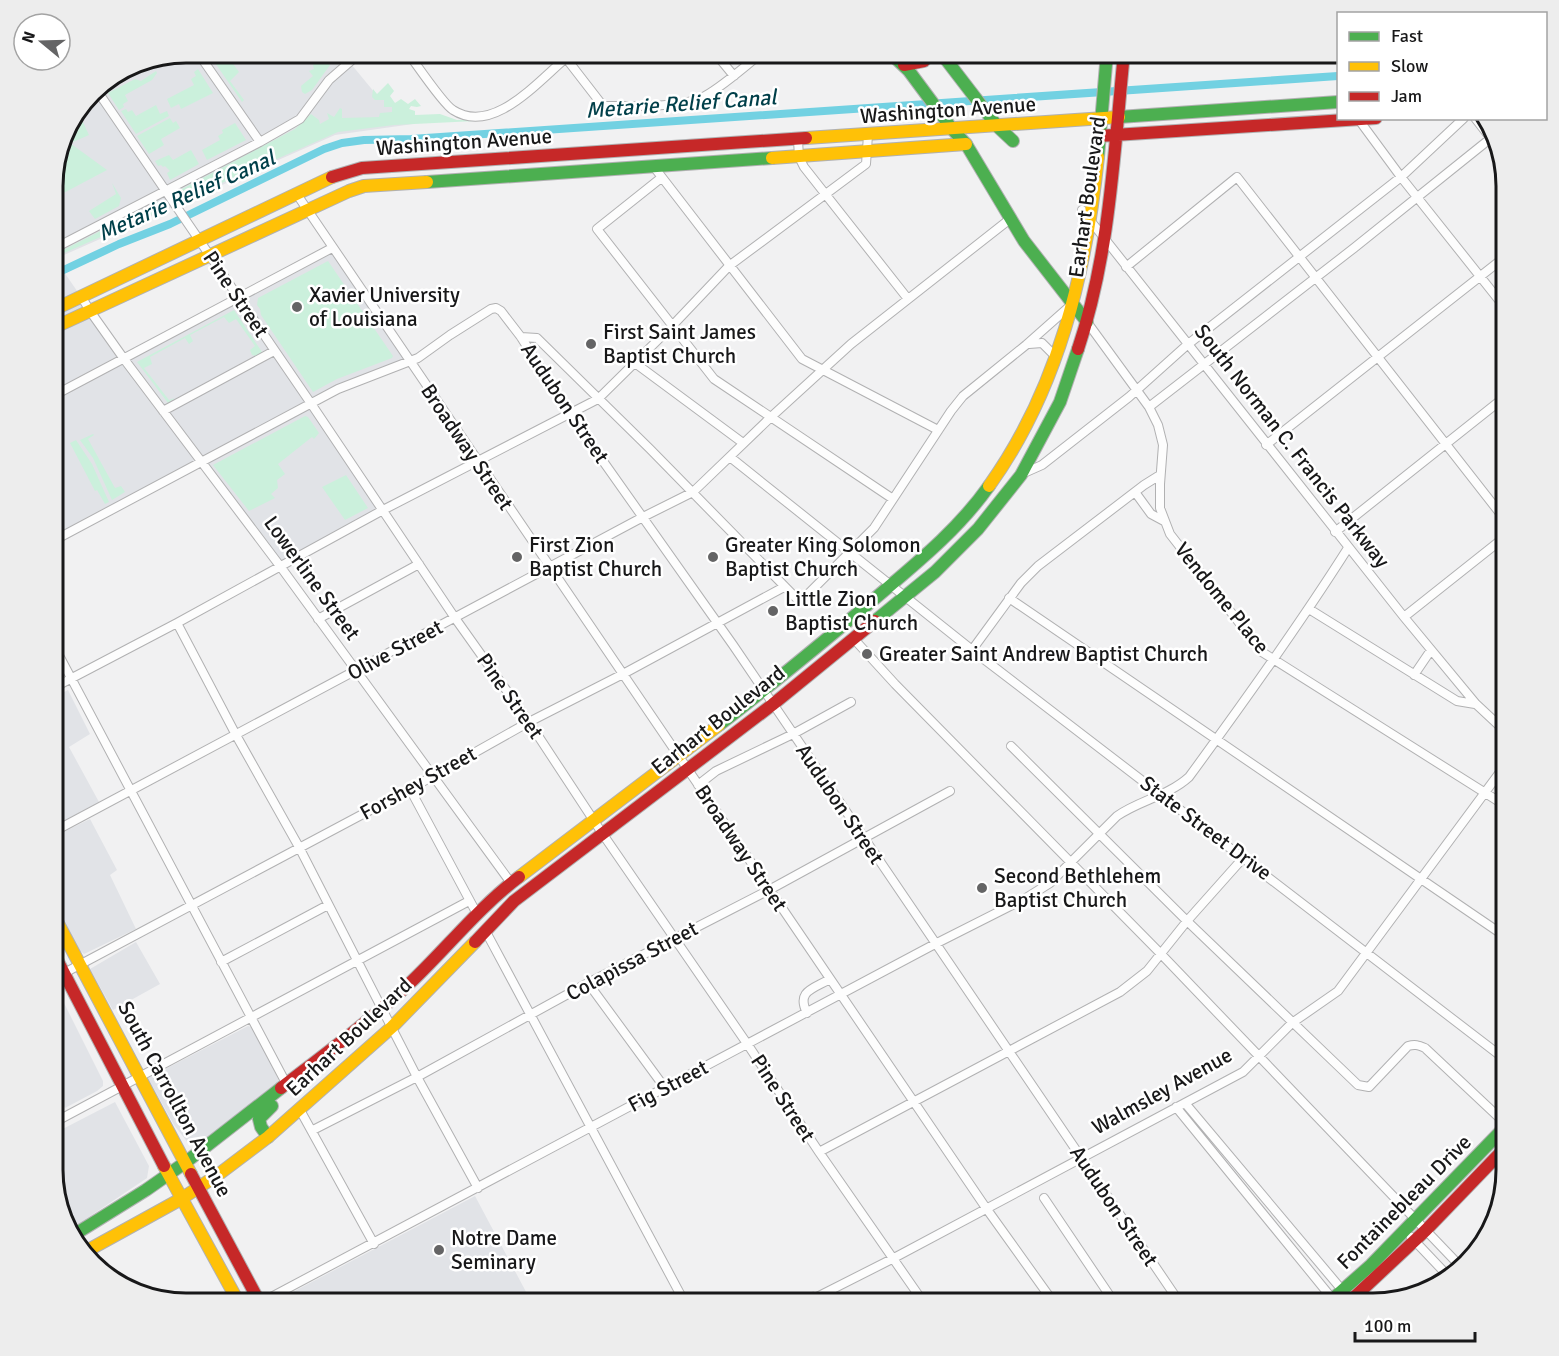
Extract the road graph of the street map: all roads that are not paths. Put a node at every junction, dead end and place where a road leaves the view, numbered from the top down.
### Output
1 (206, 63) edge
2 (348, 63) edge
3 (416, 63) edge
4 (557, 63) edge
5 (573, 63) edge
6 (724, 63) edge
7 (749, 63) edge
8 (914, 63) edge
9 (949, 63) edge
10 (1106, 63) edge
11 (1123, 63) edge
12 (904, 65) joint
13 (734, 76) junction
14 (102, 97) edge
15 (1337, 102) edge
16 (1102, 112) junction
17 (1118, 112) junction
18 (1200, 112) junction
19 (1359, 120) edge
20 (1462, 120) edge
21 (997, 126) junction
22 (952, 129) junction
23 (1201, 130) junction
24 (868, 135) junction
25 (1116, 135) junction
26 (1099, 136) junction
27 (798, 140) junction
28 (1013, 141) dead end
29 (1487, 141) edge
30 (260, 142) junction
31 (740, 143) junction
32 (966, 144) junction
33 (867, 152) junction
34 (580, 154) junction
35 (799, 157) junction
36 (741, 161) junction
37 (434, 163) junction
38 (654, 167) junction
39 (580, 171) junction
40 (1401, 177) junction
41 (662, 178) junction
42 (435, 181) junction
43 (165, 192) junction
44 (296, 193) junction
45 (825, 195) junction
46 (1417, 198) junction
47 (307, 210) junction
48 (1085, 214) junction
49 (1010, 219) junction
50 (1105, 239) junction
51 (200, 241) junction
52 (63, 244) edge
53 (332, 248) junction
54 (210, 254) junction
55 (1299, 257) junction
56 (1496, 264) edge
57 (729, 266) junction
58 (1126, 267) junction
59 (1481, 276) junction
60 (1316, 278) junction
61 (81, 296) junction
62 (1496, 296) edge
63 (238, 298) junction
64 (908, 299) junction
65 (1073, 304) junction
66 (63, 305) edge
67 (90, 311) junction
68 (1088, 322) junction
69 (63, 323) edge
70 (672, 326) junction
71 (521, 337) junction
72 (1026, 345) junction
73 (1187, 345) junction
74 (274, 351) junction
75 (1055, 356) junction
76 (1377, 357) junction
77 (124, 359) junction
78 (409, 362) junction
79 (635, 363) junction
80 (1204, 366) junction
81 (823, 370) junction
82 (63, 390) edge
83 (1041, 392) junction
84 (1136, 392) junction
85 (598, 399) junction
86 (1060, 402) junction
87 (1496, 404) edge
88 (312, 405) junction
89 (1149, 407) junction
90 (163, 411) junction
91 (569, 413) junction
92 (771, 417) junction
93 (938, 430) junction
94 (743, 444) junction
95 (1266, 445) junction
96 (1445, 445) junction
97 (730, 457) junction
98 (477, 461) junction
99 (202, 462) junction
100 (1021, 475) junction
101 (1160, 475) junction
102 (693, 492) junction
103 (1135, 492) junction
104 (893, 499) junction
105 (1496, 509) edge
106 (383, 510) junction
107 (643, 517) junction
108 (1164, 521) junction
109 (1335, 532) junction
110 (63, 536) edge
111 (1496, 544) edge
112 (1348, 548) junction
113 (850, 553) junction
114 (420, 564) junction
115 (280, 566) junction
116 (549, 568) junction
117 (890, 585) junction
118 (784, 587) junction
119 (905, 597) junction
120 (1009, 598) junction
121 (1309, 609) junction
122 (1404, 617) junction
123 (455, 618) junction
124 (318, 619) junction
125 (177, 623) junction
126 (717, 623) junction
127 (853, 638) junction
128 (972, 650) junction
129 (1431, 650) junction
130 (1274, 661) junction
131 (63, 663) edge
132 (356, 671) junction
133 (623, 674) junction
134 (1414, 675) junction
135 (71, 678) junction
136 (63, 682) edge
137 (763, 691) junction
138 (851, 702) dead end
139 (1476, 704) junction
140 (772, 705) junction
141 (529, 722) junction
142 (1496, 723) edge
143 (793, 734) junction
144 (236, 735) junction
145 (1217, 739) junction
146 (1011, 746) dead end
147 (678, 757) junction
148 (688, 770) junction
149 (435, 775) junction
150 (1496, 778) edge
151 (698, 784) junction
152 (410, 789) junction
153 (130, 790) junction
154 (950, 791) dead end
155 (1486, 793) junction
156 (1161, 794) junction
157 (1496, 800) edge
158 (593, 820) junction
159 (63, 827) edge
160 (602, 833) junction
161 (1099, 835) junction
162 (862, 838) junction
163 (298, 847) junction
164 (1244, 857) junction
165 (1072, 863) junction
166 (1422, 879) junction
167 (512, 883) junction
168 (769, 890) junction
169 (469, 901) junction
170 (192, 905) junction
171 (328, 905) junction
172 (477, 914) junction
173 (1187, 921) junction
174 (485, 930) junction
175 (1496, 930) edge
176 (63, 933) edge
177 (674, 938) junction
178 (936, 944) junction
179 (1367, 953) junction
180 (1161, 954) junction
181 (221, 962) junction
182 (357, 962) junction
183 (80, 964) junction
184 (63, 973) edge
185 (830, 979) junction
186 (588, 983) junction
187 (63, 985) edge
188 (840, 995) junction
189 (382, 1008) junction
190 (807, 1013) junction
191 (531, 1015) junction
192 (251, 1018) junction
193 (1292, 1023) junction
194 (392, 1027) junction
195 (748, 1045) junction
196 (1008, 1051) junction
197 (1496, 1052) edge
198 (1258, 1056) junction
199 (318, 1060) junction
200 (417, 1077) junction
201 (141, 1078) junction
202 (287, 1085) junction
203 (122, 1088) junction
204 (664, 1088) junction
205 (915, 1101) junction
206 (1185, 1102) junction
207 (305, 1105) junction
208 (1176, 1107) junction
209 (1496, 1115) edge
210 (63, 1118) edge
211 (1200, 1121) junction
212 (591, 1127) junction
213 (1192, 1128) junction
214 (313, 1130) junction
215 (1496, 1135) edge
216 (267, 1137) junction
217 (819, 1152) junction
218 (1496, 1157) edge
219 (1081, 1158) junction
220 (186, 1162) junction
221 (168, 1174) junction
222 (199, 1187) junction
223 (478, 1188) junction
224 (1044, 1198) dead end
225 (181, 1199) junction
226 (1266, 1201) junction
227 (986, 1208) junction
228 (1258, 1208) junction
229 (1415, 1219) junction
230 (1404, 1230) junction
231 (1426, 1230) junction
232 (80, 1231) edge
233 (1415, 1241) junction
234 (228, 1242) junction
235 (374, 1244) junction
236 (91, 1248) edge
237 (210, 1251) junction
238 (892, 1259) junction
239 (1455, 1261) edge
240 (1443, 1271) edge
241 (233, 1293) edge
242 (254, 1293) edge
243 (281, 1293) edge
244 (679, 1293) edge
245 (829, 1293) edge
246 (916, 1293) edge
247 (1046, 1293) edge
248 (1108, 1293) edge
249 (1173, 1293) edge
250 (1329, 1293) edge
251 (1330, 1293) edge
252 (1341, 1293) edge
253 (1361, 1293) edge

1 - 30 street
2 - 30 street
3 - 4 street
5 - 13 street
6 - 13 street
7 - 13 street
8 - 12 main road
9 - 21 main road
10 - 16 main road, Earhart Boulevard
11 - 17 main road, Earhart Boulevard
12 - 22 main road
14 - 43 street, Pine Street
15 - 18 main road, Washington Avenue
16 - 17 main road, Washington Avenue
16 - 21 main road, Washington Avenue
16 - 26 main road, Earhart Boulevard
17 - 18 main road, Washington Avenue
17 - 25 main road, Earhart Boulevard
18 - 23 street
19 - 23 main road
19 - 40 street
20 - 40 street
21 - 22 main road, Washington Avenue
21 - 28 main road
22 - 24 main road, Washington Avenue
22 - 32 main road
23 - 25 main road
24 - 27 main road, Washington Avenue
24 - 33 street
25 - 26 main road
25 - 50 main road, Earhart Boulevard
26 - 48 main road, Earhart Boulevard
27 - 31 main road, Washington Avenue
27 - 35 street
29 - 46 street
30 - 43 street
31 - 34 main road, Washington Avenue
31 - 36 main road
32 - 33 main road, Washington Avenue
32 - 49 main road
33 - 35 main road, Washington Avenue
33 - 45 street
34 - 37 main road, Washington Avenue
34 - 39 main road
35 - 36 main road, Washington Avenue
35 - 45 street
36 - 38 main road, Washington Avenue
37 - 42 main road
37 - 44 main road, Washington Avenue
38 - 39 main road, Washington Avenue
38 - 41 street
39 - 42 main road, Washington Avenue
40 - 46 street
40 - 55 street
41 - 57 street
41 - 70 street
42 - 47 main road, Washington Avenue
43 - 51 street, Pine Street
43 - 52 street
44 - 47 street, Broadway Street
44 - 51 main road, Washington Avenue
45 - 57 street
45 - 64 street
46 - 59 street
46 - 60 street
47 - 53 street, Broadway Street
47 - 54 main road, Washington Avenue
48 - 50 street, South Norman C. Francis Parkway
48 - 65 main road, Earhart Boulevard
49 - 64 street, Olive Street
49 - 65 main road
50 - 58 street, South Norman C. Francis Parkway
50 - 68 main road, Earhart Boulevard
51 - 54 street, Pine Street
51 - 61 main road, Washington Avenue
53 - 63 street
53 - 78 street, Broadway Street
54 - 63 street, Pine Street
54 - 67 main road, Washington Avenue
55 - 58 street
55 - 60 street
55 - 73 street
56 - 59 street
57 - 70 street
57 - 81 street
58 - 73 street, South Norman C. Francis Parkway
59 - 62 street
59 - 76 street
60 - 76 street
60 - 80 street
61 - 66 main road, Washington Avenue
61 - 67 street, Lowerline Street
63 - 74 street, Pine Street
63 - 77 street
64 - 81 street, Olive Street
65 - 68 main road
65 - 72 street
65 - 75 main road, Earhart Boulevard
67 - 69 main road, Washington Avenue
67 - 77 street, Lowerline Street
68 - 84 street, Vendome Place
68 - 86 main road, Earhart Boulevard
70 - 79 street
70 - 92 street
71 - 78 street, Audubon Street
71 - 85 street
71 - 91 street, Audubon Street
72 - 75 street
72 - 93 street
73 - 80 street, South Norman C. Francis Parkway
73 - 84 street
74 - 88 street, Pine Street
74 - 90 street
75 - 83 main road, Earhart Boulevard
76 - 95 street
76 - 96 street
77 - 82 street
77 - 90 street, Lowerline Street
78 - 88 street
78 - 98 street, Broadway Street
79 - 85 street
79 - 94 street
80 - 89 street
80 - 95 street, South Norman C. Francis Parkway
81 - 92 street, Olive Street
81 - 93 street
83 - 86 main road
83 - 117 main road, Earhart Boulevard
84 - 89 street, Vendome Place
84 - 100 street
85 - 91 street
85 - 102 street
86 - 100 main road, Earhart Boulevard
87 - 96 street
88 - 99 street
88 - 106 street, Pine Street
89 - 101 street, Vendome Place
90 - 99 street, Lowerline Street
91 - 98 street
91 - 107 street, Audubon Street
92 - 94 street, Olive Street
92 - 104 street
93 - 104 street
94 - 97 street, Olive Street
95 - 109 street, South Norman C. Francis Parkway
96 - 105 street
96 - 109 street
97 - 102 street, Olive Street
97 - 113 street, State Street Drive
98 - 106 street
98 - 116 street, Broadway Street
99 - 110 street
99 - 115 street, Lowerline Street
100 - 119 main road, Earhart Boulevard
101 - 103 street
101 - 108 street, Vendome Place
102 - 107 street, Olive Street
102 - 118 street
103 - 108 street, Vendome Place
103 - 120 street
104 - 113 street
106 - 114 street, Pine Street
106 - 115 street
107 - 116 street, Olive Street
107 - 126 street, Audubon Street
108 - 130 street, Vendome Place
109 - 112 street, South Norman C. Francis Parkway
111 - 122 street
112 - 121 street, Fig Street
112 - 122 street, South Norman C. Francis Parkway
113 - 117 street, State Street Drive
113 - 118 street
114 - 123 street, Pine Street
114 - 124 street
115 - 124 street, Lowerline Street
115 - 125 street
116 - 123 street, Olive Street
116 - 133 street, Broadway Street
117 - 119 street, State Street Drive
117 - 137 main road, Earhart Boulevard
118 - 126 street, Forshey Street
119 - 127 main road, Earhart Boulevard
119 - 128 street, State Street Drive
120 - 128 street
120 - 145 street
121 - 130 street, Fig Street
121 - 134 street
122 - 129 street, South Norman C. Francis Parkway
123 - 132 street, Olive Street
123 - 141 street, Pine Street
124 - 132 street, Lowerline Street
125 - 135 street
125 - 144 street
126 - 133 street, Forshey Street
126 - 137 street, Audubon Street
127 - 140 main road, Earhart Boulevard
127 - 165 street
128 - 156 street, State Street Drive
129 - 134 street
129 - 139 street, South Norman C. Francis Parkway
130 - 145 street, Fig Street
130 - 155 street, Vendome Place
131 - 135 street
132 - 144 street, Olive Street
132 - 149 street, Lowerline Street
133 - 141 street, Forshey Street
133 - 147 street, Broadway Street
134 - 139 street
135 - 136 street
135 - 153 street
137 - 140 street, Audubon Street
137 - 147 main road, Earhart Boulevard
138 - 143 street
139 - 142 street, South Norman C. Francis Parkway
140 - 143 street, Audubon Street
140 - 148 main road, Earhart Boulevard
141 - 149 street, Forshey Street
141 - 158 street, Pine Street
143 - 151 street
143 - 162 street, Audubon Street
144 - 153 street, Olive Street
144 - 163 street
145 - 156 street, Fig Street
145 - 166 street
146 - 161 street
147 - 148 street, Broadway Street
147 - 158 main road, Earhart Boulevard
148 - 151 street, Broadway Street
148 - 160 main road, Earhart Boulevard
149 - 152 street, Forshey Street
149 - 167 street, Lowerline Street
150 - 155 street, Walmsley Avenue
151 - 168 street, Broadway Street
152 - 163 street, Forshey Street
152 - 169 street
153 - 159 street, Olive Street
153 - 170 street
154 - 162 street, Colapissa Street
155 - 157 street, Vendome Place
155 - 166 street, Walmsley Avenue
156 - 161 street, Fig Street
156 - 164 street, State Street Drive
158 - 160 street, Pine Street
158 - 167 main road, Earhart Boulevard
160 - 174 main road, Earhart Boulevard
160 - 177 street, Pine Street
161 - 165 street, Fig Street
161 - 173 street
162 - 168 street, Colapissa Street
162 - 178 street, Audubon Street
163 - 170 street, Forshey Street
163 - 171 street
164 - 173 street
164 - 179 street, State Street Drive
165 - 178 street, Fig Street
165 - 180 street
166 - 175 street
166 - 179 street, Walmsley Avenue
167 - 172 main road, Earhart Boulevard
168 - 177 street, Colapissa Street
168 - 185 street, Broadway Street
169 - 172 street
169 - 182 street
170 - 181 street
170 - 183 street, Forshey Street
171 - 181 street
171 - 182 street
172 - 189 main road, Earhart Boulevard
173 - 180 street
173 - 193 street
174 - 191 street
174 - 194 main road, Earhart Boulevard
176 - 183 main road, South Carrollton Avenue
177 - 186 street, Colapissa Street
177 - 195 street, Pine Street
178 - 188 street, Fig Street
178 - 196 street, Audubon Street
179 - 193 street, Walmsley Avenue
179 - 197 street, State Street Drive
180 - 196 street
180 - 198 street
181 - 192 street
182 - 189 street
182 - 192 street
183 - 184 street, Forshey Street
183 - 201 main road, South Carrollton Avenue
185 - 188 street, Broadway Street
185 - 190 street
186 - 191 street, Colapissa Street
186 - 204 street
187 - 203 main road, South Carrollton Avenue
188 - 190 street, Fig Street
188 - 205 street, Broadway Street
189 - 194 street
189 - 199 main road, Earhart Boulevard
190 - 195 street, Fig Street
191 - 200 street, Colapissa Street
191 - 212 street
192 - 201 street
192 - 202 street
193 - 198 street, Walmsley Avenue
193 - 209 street
194 - 200 street
194 - 207 main road, Earhart Boulevard
195 - 204 street, Fig Street
195 - 217 street, Pine Street
196 - 205 street
196 - 219 street, Audubon Street
198 - 206 street, Walmsley Avenue
198 - 229 street
199 - 202 main road, Earhart Boulevard
199 - 207 main road
200 - 214 street, Colapissa Street
200 - 223 street
201 - 203 street
201 - 220 main road, South Carrollton Avenue
202 - 216 main road
202 - 220 main road, Earhart Boulevard
203 - 210 street
203 - 221 main road, South Carrollton Avenue
204 - 212 street, Fig Street
205 - 217 street
205 - 227 street, Broadway Street
206 - 208 street, Walmsley Avenue
206 - 211 street
207 - 214 street
207 - 216 main road, Earhart Boulevard
208 - 213 street
208 - 219 street, Walmsley Avenue
211 - 213 street
211 - 226 street
212 - 223 street, Fig Street
212 - 244 street
213 - 228 street
214 - 235 street
215 - 229 main road, Fontainebleau Drive
216 - 222 main road, Earhart Boulevard
217 - 238 street, Pine Street
218 - 231 main road, Fontainebleau Drive
219 - 227 street, Walmsley Avenue
219 - 249 street, Audubon Street
220 - 221 main road, Earhart Boulevard
220 - 222 main road, South Carrollton Avenue
221 - 225 main road, South Carrollton Avenue
221 - 232 main road, Earhart Boulevard
222 - 225 main road, Earhart Boulevard
222 - 234 main road, South Carrollton Avenue
223 - 235 street, Fig Street
224 - 248 street
225 - 236 main road, Earhart Boulevard
225 - 237 main road, South Carrollton Avenue
226 - 228 street
226 - 251 street
227 - 238 street, Walmsley Avenue
227 - 247 street, Broadway Street
228 - 250 street
229 - 230 main road, Fontainebleau Drive
229 - 231 street
230 - 233 street
230 - 252 main road, Fontainebleau Drive
231 - 233 main road, Fontainebleau Drive
231 - 239 street
233 - 240 street
233 - 253 main road, Fontainebleau Drive
234 - 237 main road
234 - 242 main road, South Carrollton Avenue
235 - 243 street, Fig Street
237 - 241 main road, South Carrollton Avenue
238 - 245 street, Walmsley Avenue
238 - 246 street, Pine Street

